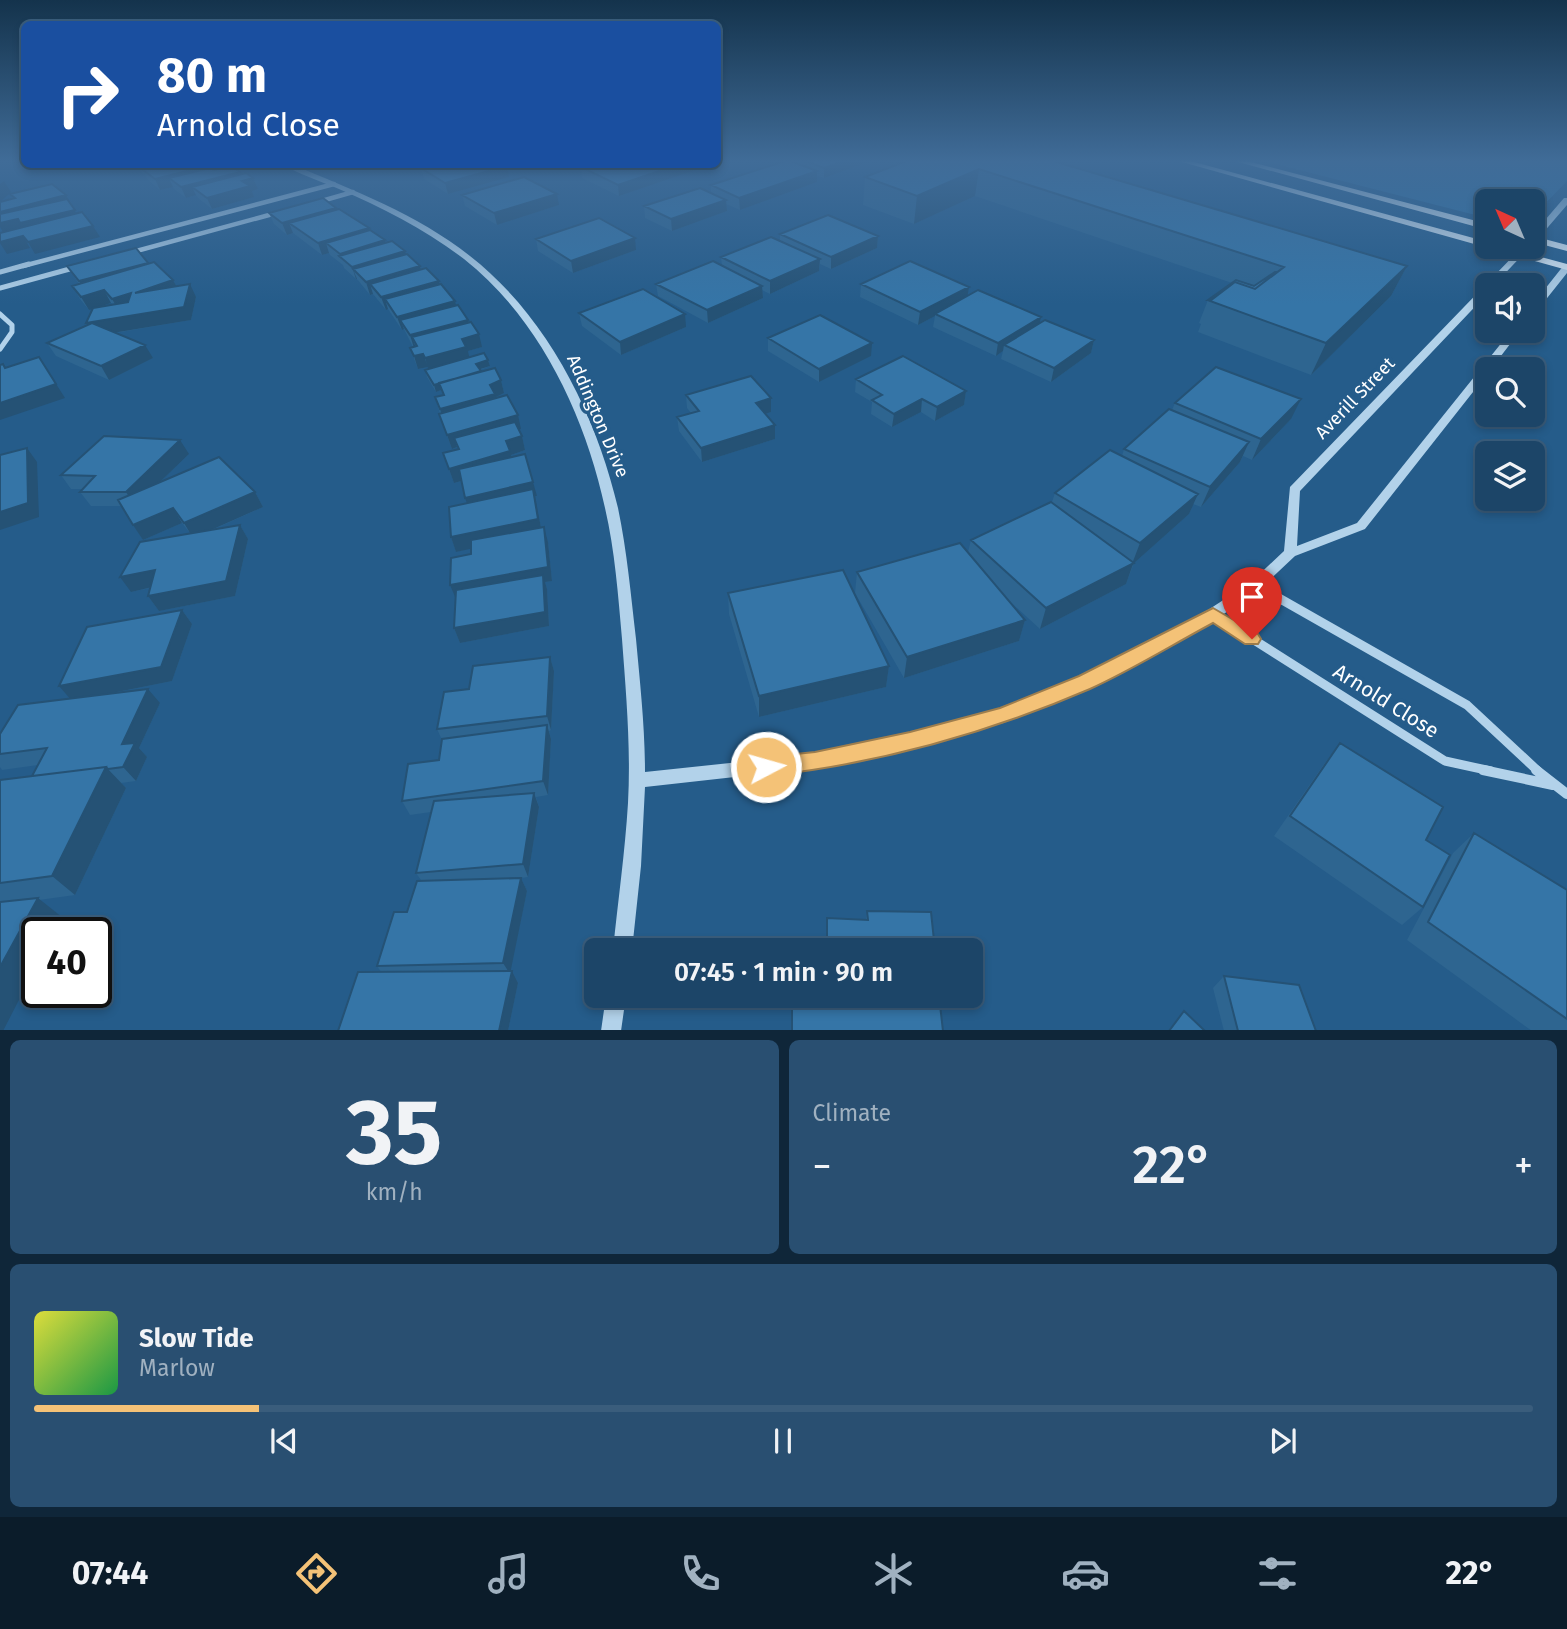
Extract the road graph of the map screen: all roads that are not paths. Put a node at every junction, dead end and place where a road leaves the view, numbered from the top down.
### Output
1 (244, 208) edge
2 (388, 208) edge
3 (1354, 208) edge
4 (1417, 208) edge
5 (1560, 208) edge
6 (289, 210) edge
7 (1475, 224) edge
8 (1545, 225) edge
9 (158, 231) junction
10 (173, 241) junction
11 (1475, 241) edge
12 (1545, 242) edge
13 (1567, 248) edge
14 (120, 256) edge
15 (1545, 258) edge
16 (1514, 259) edge
17 (79, 267) edge
18 (1567, 267) edge
19 (0, 272) edge
20 (1501, 273) edge
21 (0, 288) edge
22 (1545, 295) edge
23 (1475, 300) edge
24 (0, 314) edge
25 (1506, 343) edge
26 (0, 349) edge
27 (1290, 553) junction
28 (1256, 585) junction
29 (1213, 614) junction
30 (637, 780) junction
31 (1552, 785) junction
32 (1567, 794) edge
33 (623, 938) edge
34 (614, 1008) edge
35 (611, 1030) edge

1 - 9 street
2 - 30 street, Addington Drive
3 - 11 main road
4 - 7 main road
5 - 8 street
6 - 10 street
9 - 10 street
9 - 19 street
10 - 14 street
12 - 13 main road
15 - 18 main road
16 - 20 street, Averill Street
17 - 21 street
18 - 22 street
23 - 27 street, Averill Street
24 - 26 street
25 - 27 street
27 - 28 street
28 - 29 street
28 - 31 street, Arnold Close
29 - 30 street
29 - 31 street, Arnold Close
30 - 33 street, Addington Drive
31 - 32 street, Arnold Close
34 - 35 street

